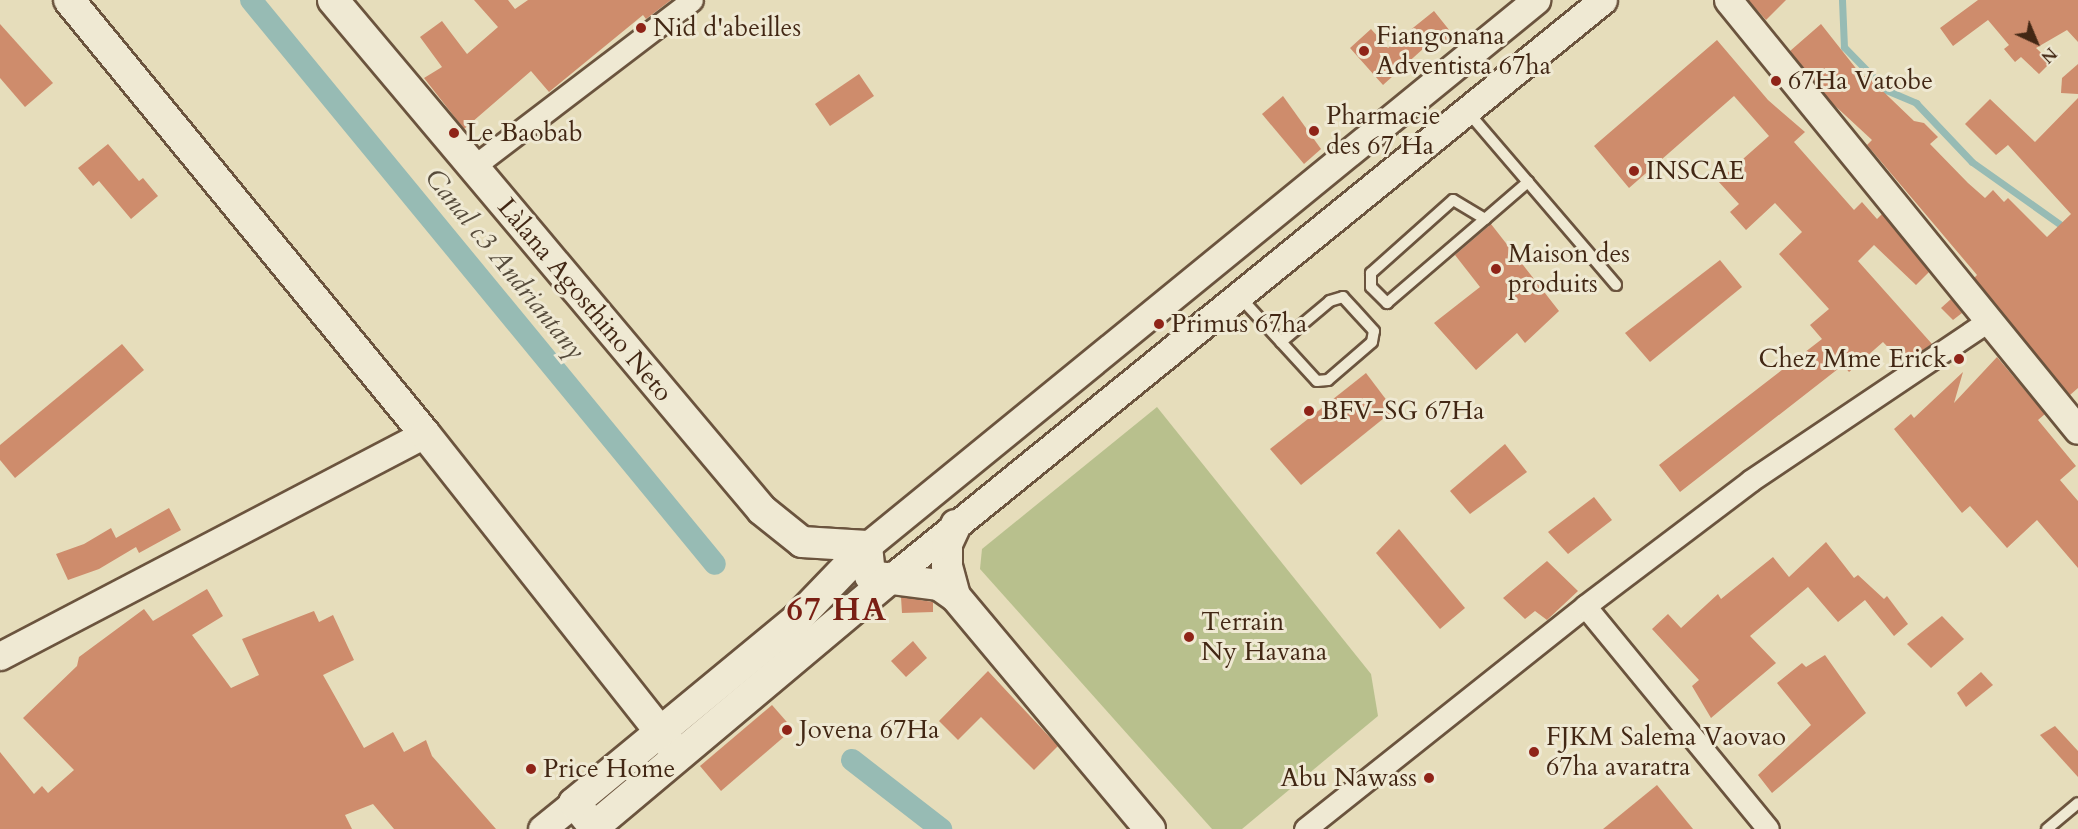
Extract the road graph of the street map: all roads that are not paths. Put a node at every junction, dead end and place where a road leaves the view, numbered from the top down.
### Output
1 (69, 0) edge
2 (333, 0) edge
3 (692, 0) edge
4 (1536, 0) edge
5 (1603, 0) edge
6 (1728, 0) edge
7 (1466, 111) junction
8 (473, 167) junction
9 (1528, 182) junction
10 (1485, 219) junction
11 (1616, 285) dead end
12 (1239, 296) junction
13 (1990, 320) junction
14 (1281, 342) junction
15 (2078, 430) edge
16 (425, 434) junction
17 (956, 525) junction
18 (867, 546) junction
19 (891, 579) junction
20 (955, 596) junction
21 (1585, 606) junction
22 (0, 656) edge
23 (669, 743) junction
24 (574, 803) junction
25 (2078, 803) edge
26 (594, 828) edge
27 (542, 829) edge
28 (1150, 829) edge
29 (1305, 829) edge
30 (1768, 829) edge
31 (2047, 829) edge

1 - 16 main road
2 - 8 main road, Làlana Agosthino Neto
3 - 8 street
4 - 18 street
5 - 7 street
6 - 13 street
7 - 9 lane
7 - 12 street
8 - 18 main road, Làlana Agosthino Neto
9 - 10 lane
9 - 11 lane
10 - 10 lane
12 - 14 lane
12 - 17 street
13 - 15 street
13 - 21 street
14 - 14 lane
16 - 22 street
16 - 23 main road
17 - 19 street
17 - 20 main road
18 - 19 main road
18 - 23 main road
19 - 20 main road
19 - 23 main road
20 - 28 main road
21 - 29 street
21 - 30 street
23 - 24 main road
23 - 26 main road
24 - 26 main road
24 - 27 street
25 - 31 lane

